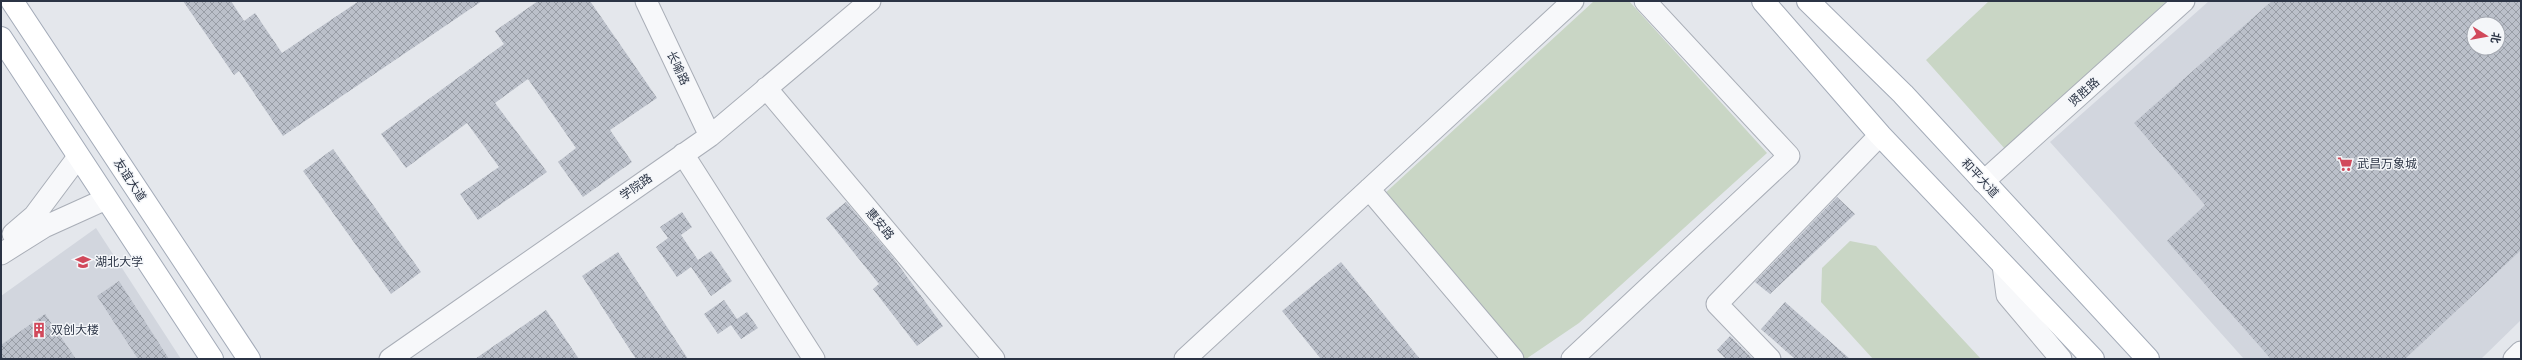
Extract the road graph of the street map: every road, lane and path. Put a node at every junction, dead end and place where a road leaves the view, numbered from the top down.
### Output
1 (12, 1) edge
2 (646, 1) edge
3 (870, 1) edge
4 (1572, 1) edge
5 (1645, 1) edge
6 (1763, 1) edge
7 (1808, 1) edge
8 (2184, 1) edge
9 (1, 38) edge
10 (766, 88) junction
11 (710, 136) junction
12 (1880, 136) junction
13 (683, 154) junction
14 (78, 157) junction
15 (1983, 182) junction
16 (1369, 189) junction
17 (106, 199) junction
18 (1, 244) edge
19 (1, 254) edge
20 (2003, 265) junction
21 (2521, 352) edge
22 (212, 359) edge
23 (249, 359) edge
24 (390, 359) edge
25 (814, 359) edge
26 (994, 359) edge
27 (1185, 359) edge
28 (1513, 359) edge
29 (1572, 359) edge
30 (1770, 359) edge
31 (2061, 359) edge
32 (2093, 359) edge
33 (2148, 359) edge
34 (2514, 359) edge

1 - 23 main road, 友谊大道
2 - 11 street, 长喻路
3 - 10 street, 学院路
4 - 16 street
5 - 29 street
6 - 12 main road
7 - 15 main road, 和平大道
8 - 15 street, 贤胜路
9 - 14 main road
10 - 11 street, 学院路
10 - 26 street, 惠安路
11 - 13 street, 学院路
12 - 20 main road
12 - 30 street
13 - 24 street, 学院路
13 - 25 street
14 - 17 main road
14 - 18 street
15 - 33 main road, 和平大道
16 - 27 street
16 - 28 street
17 - 19 street
17 - 22 main road
20 - 31 street
20 - 32 main road
21 - 34 street

